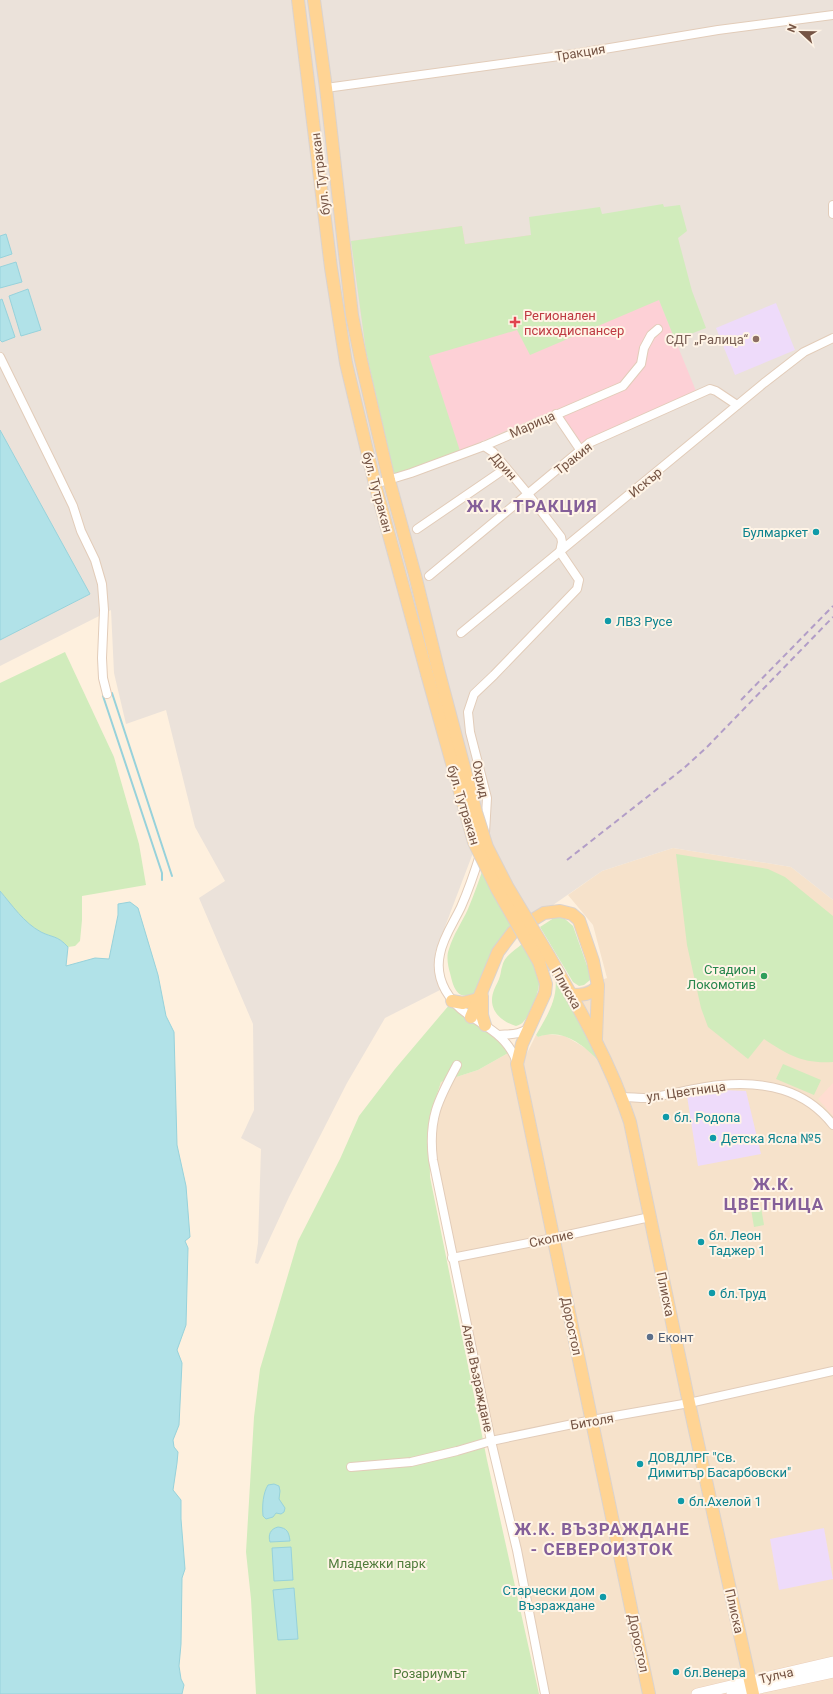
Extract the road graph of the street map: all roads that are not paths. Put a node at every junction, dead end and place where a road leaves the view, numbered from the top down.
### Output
1 (298, 0) edge
2 (314, 0) edge
3 (833, 15) edge
4 (324, 75) junction
5 (308, 77) junction
6 (326, 88) junction
7 (310, 90) junction
8 (833, 205) edge
9 (833, 214) edge
10 (658, 329) dead end
11 (833, 338) edge
12 (0, 357) edge
13 (737, 405) junction
14 (556, 414) junction
15 (484, 446) junction
16 (581, 451) junction
17 (506, 468) junction
18 (389, 480) junction
19 (375, 484) junction
20 (528, 494) junction
21 (416, 529) dead end
22 (560, 552) junction
23 (429, 576) dead end
24 (577, 589) joint
25 (461, 633) dead end
26 (432, 671) junction
27 (107, 694) dead end
28 (544, 959) junction
29 (598, 986) junction
30 (480, 995) junction
31 (572, 995) junction
32 (452, 1001) junction
33 (471, 1016) junction
34 (485, 1025) junction
35 (530, 1026) junction
36 (499, 1034) junction
37 (596, 1040) junction
38 (517, 1064) junction
39 (456, 1065) dead end
40 (622, 1097) junction
41 (833, 1125) edge
42 (650, 1217) junction
43 (554, 1238) junction
44 (452, 1258) junction
45 (833, 1371) edge
46 (689, 1404) junction
47 (592, 1420) junction
48 (491, 1441) junction
49 (351, 1467) dead end
50 (833, 1662) edge
51 (833, 1672) edge
52 (752, 1688) edge
53 (545, 1694) edge
54 (649, 1694) edge
55 (697, 1694) edge
56 (732, 1694) edge

1 - 5 main road, бул. Тутракан
2 - 4 main road, бул. Тутракан
3 - 6 street, Тракция
4 - 5 main road
4 - 6 main road, бул. Тутракан
5 - 7 main road, бул. Тутракан
6 - 7 main road
6 - 18 main road, бул. Тутракан
7 - 19 main road, бул. Тутракан
8 - 9 street
10 - 14 street, Марица
11 - 13 street, Искър
12 - 27 street
13 - 16 street, Тракия
13 - 22 street, Искър
14 - 15 street, Марица
14 - 16 street
15 - 17 street, Дрин
15 - 18 street, Марица
16 - 20 street, Тракия
17 - 20 street, Дрин
17 - 21 street
18 - 19 street, Марица
18 - 26 main road, бул. Тутракан
19 - 26 main road, бул. Тутракан
20 - 22 street, Дрин
20 - 23 street, Тракия
22 - 24 street, Дрин
22 - 25 street, Искър
24 - 32 street, Охрид
26 - 28 main road, бул. Тутракан, bridge
28 - 31 main road, Плиска
28 - 35 main road, Доростол
29 - 30 main road
29 - 31 main road
29 - 37 main road
30 - 32 main road
30 - 33 main road
30 - 34 main road
31 - 37 main road, Плиска
32 - 33 street, Охрид
33 - 34 street, Охрид
34 - 36 street, Охрид
35 - 36 street
35 - 38 main road, Доростол
36 - 38 street
37 - 40 main road, Плиска
38 - 43 main road, Доростол
39 - 44 street, Алея Възраждане
40 - 41 street, ул. Цветница
40 - 42 main road, Плиска
42 - 43 street, Скопие
42 - 46 main road, Плиска
43 - 44 street, Скопие
43 - 47 main road, Доростол
44 - 48 street, Алея Възраждане
45 - 46 street, Битоля
46 - 47 street, Битоля
46 - 52 main road, Плиска
47 - 48 street, Битоля
47 - 54 main road, Доростол
48 - 49 street, Битоля
48 - 53 street, Алея Възраждане
50 - 52 main road, Тулча
51 - 52 main road, Тулча
52 - 55 main road, Тулча
52 - 56 main road, Тулча

